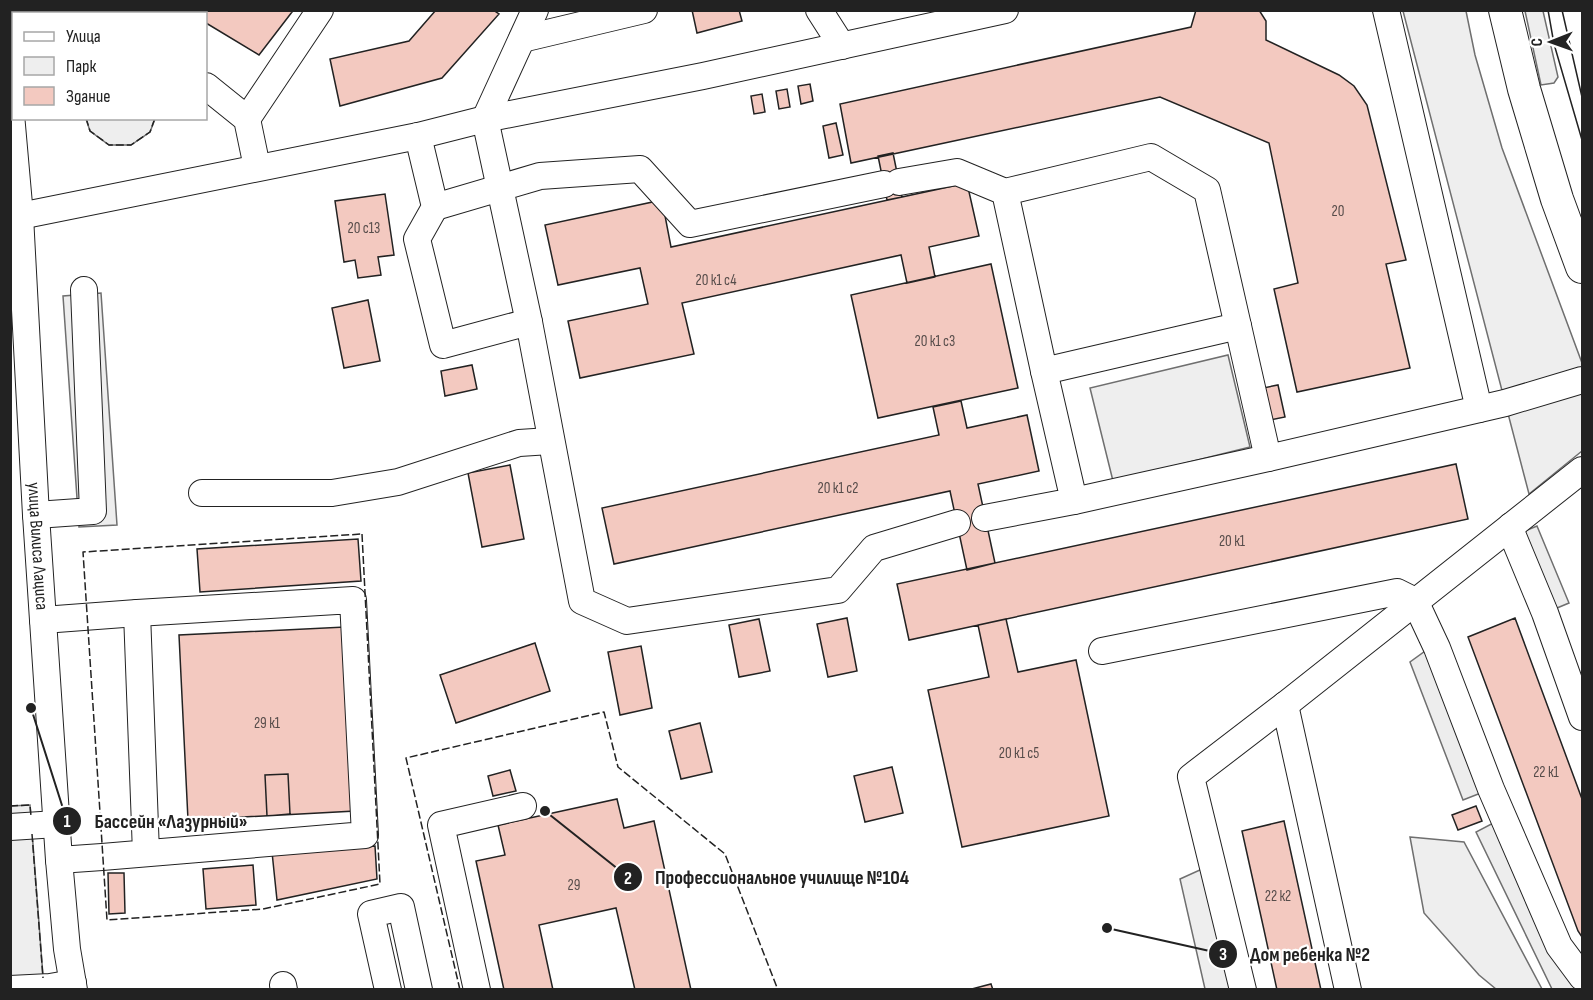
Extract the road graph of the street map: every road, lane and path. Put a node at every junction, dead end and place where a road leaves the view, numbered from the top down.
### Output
1 (320, 10) edge
2 (535, 10) edge
3 (644, 10) edge
4 (819, 10) edge
5 (1005, 10) edge
6 (1386, 10) edge
7 (1505, 10) edge
8 (522, 39) junction
9 (842, 46) junction
10 (207, 87) edge
11 (10, 103) edge
12 (247, 119) junction
13 (485, 119) junction
14 (418, 136) junction
15 (257, 167) junction
16 (499, 189) junction
17 (1005, 192) junction
18 (435, 207) junction
19 (20, 216) junction
20 (1582, 267) edge
21 (84, 290) dead end
22 (529, 322) junction
23 (1239, 326) junction
24 (1044, 370) junction
25 (1582, 381) edge
26 (1479, 409) junction
27 (550, 441) junction
28 (1268, 458) junction
29 (1582, 470) edge
30 (202, 493) dead end
31 (1074, 501) junction
32 (36, 514) junction
33 (985, 518) dead end
34 (957, 524) dead end
35 (1511, 526) junction
36 (1415, 601) junction
37 (137, 613) junction
38 (43, 620) junction
39 (1102, 651) dead end
40 (1286, 705) junction
41 (1582, 717) edge
42 (523, 806) dead end
43 (57, 824) junction
44 (10, 827) edge
45 (146, 853) junction
46 (59, 860) junction
47 (1582, 976) edge
48 (74, 986) edge
49 (10, 989) edge
50 (388, 990) edge
51 (419, 990) edge
52 (477, 990) edge
53 (1243, 990) edge
54 (1348, 990) edge

1 - 12 street
2 - 8 street
3 - 8 street
4 - 9 street
5 - 9 street
6 - 26 street
7 - 20 main road
8 - 13 street
9 - 13 street
10 - 12 street
11 - 19 street, улица Вилиса Лациса
12 - 15 street
13 - 14 street
13 - 16 street
14 - 15 street
14 - 18 street
15 - 19 street
16 - 17 street
16 - 18 street
16 - 22 street
17 - 23 street
17 - 24 street
18 - 22 street
19 - 32 street, улица Вилиса Лациса
21 - 32 street
22 - 27 street
23 - 24 street
23 - 28 street
24 - 31 street
25 - 26 street
26 - 28 street
27 - 30 street
27 - 34 street
28 - 31 street
29 - 35 street
31 - 33 street
32 - 38 street, улица Вилиса Лациса
35 - 36 street
35 - 41 street
36 - 39 street
36 - 40 street
36 - 47 street
37 - 38 street
37 - 45 street
37 - 45 street
38 - 43 street, улица Вилиса Лациса
40 - 53 street
40 - 54 street
42 - 52 street
43 - 44 street
43 - 46 street, улица Вилиса Лациса
45 - 46 street
46 - 48 street, улица Вилиса Лациса
48 - 49 street
50 - 51 street

